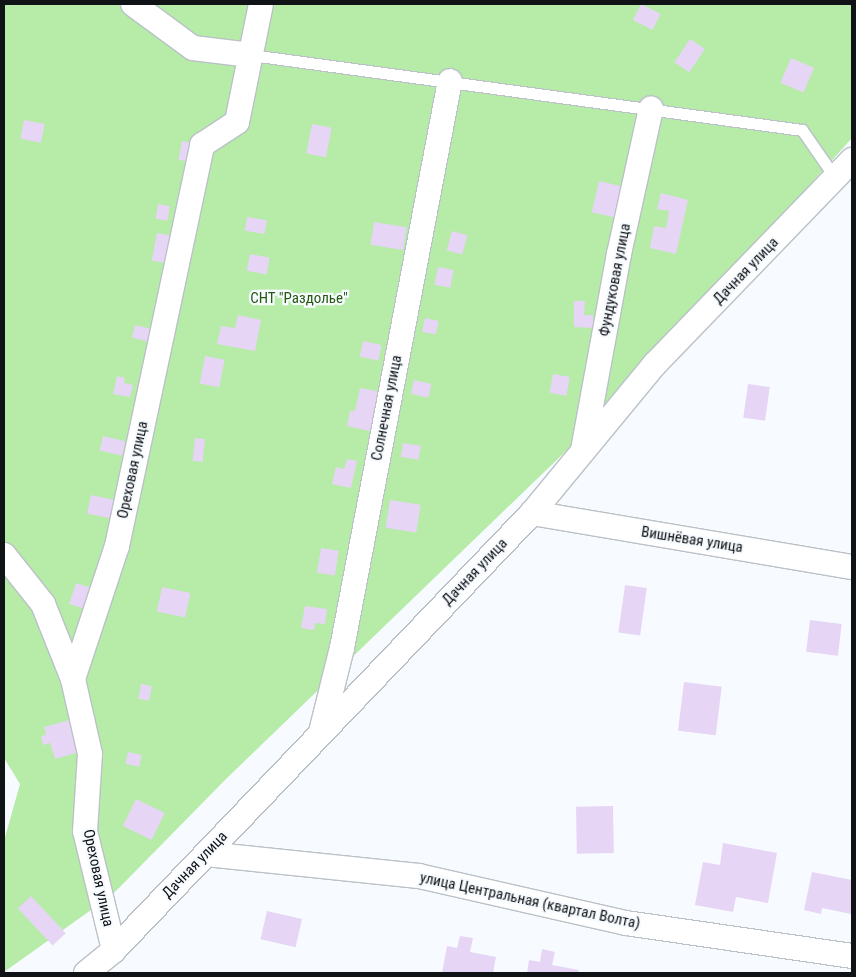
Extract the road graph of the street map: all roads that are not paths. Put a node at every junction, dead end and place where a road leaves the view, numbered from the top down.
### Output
1 (133, 4) edge
2 (262, 4) edge
3 (251, 55) junction
4 (450, 81) junction
5 (651, 108) junction
6 (852, 160) edge
7 (836, 179) junction
8 (582, 452) junction
9 (532, 513) junction
10 (4, 555) edge
11 (852, 567) edge
12 (73, 679) junction
13 (321, 734) junction
14 (206, 854) junction
15 (114, 950) junction
16 (852, 956) edge
17 (86, 973) edge

1 - 3 street
2 - 3 street, Ореховая улица
3 - 4 lane
3 - 12 street, Ореховая улица
4 - 5 lane
4 - 13 street, Солнечная улица
5 - 7 lane
5 - 8 street, Фундуковая улица
6 - 7 street, Дачная улица
7 - 8 street, Дачная улица
8 - 9 street, Дачная улица
9 - 11 street, Вишнёвая улица
9 - 13 street, Дачная улица
10 - 12 street
12 - 15 street, Ореховая улица
13 - 14 street, Дачная улица
14 - 15 street, Дачная улица
14 - 16 street, улица Центральная (квартал Волта)
15 - 17 street, Дачная улица

